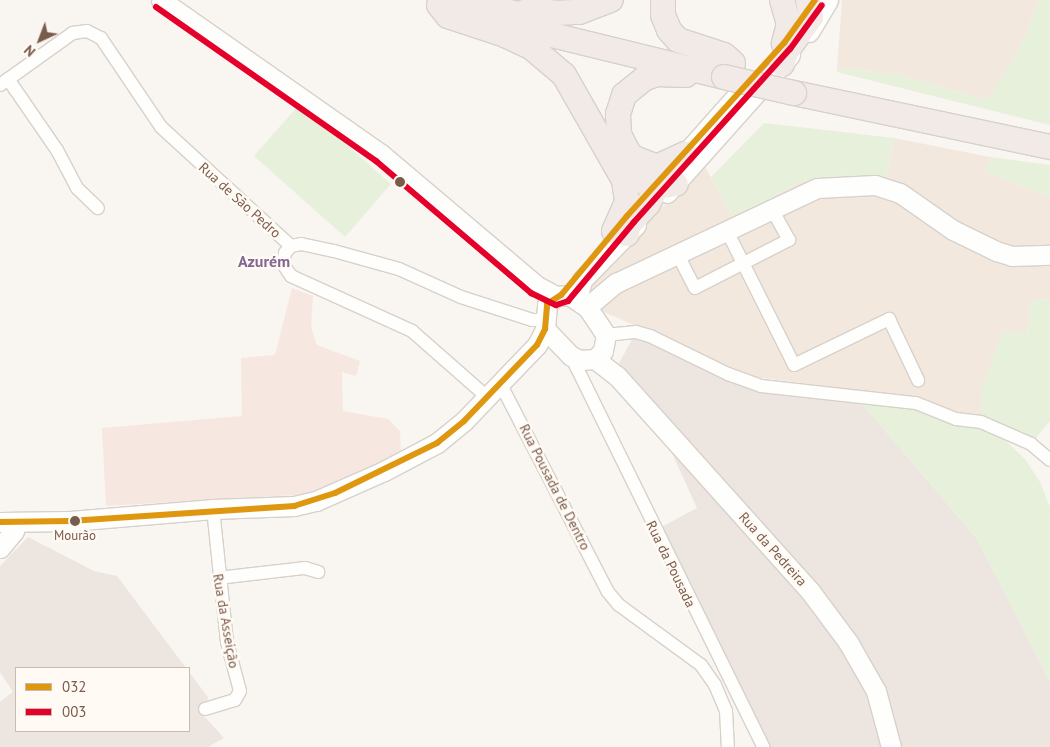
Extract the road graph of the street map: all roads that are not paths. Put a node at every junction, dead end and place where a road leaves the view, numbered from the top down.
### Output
1 (160, 0) edge
2 (611, 0) edge
3 (663, 0) edge
4 (782, 0) edge
5 (813, 1) edge
6 (442, 2) edge
7 (517, 15) junction
8 (783, 54) junction
9 (729, 70) junction
10 (4, 82) edge
11 (799, 86) junction
12 (1050, 134) edge
13 (1050, 147) edge
14 (684, 154) junction
15 (623, 157) junction
16 (665, 186) junction
17 (771, 207) junction
18 (98, 208) dead end
19 (726, 229) junction
20 (620, 233) junction
21 (291, 246) junction
22 (677, 253) junction
23 (1050, 255) edge
24 (744, 264) junction
25 (557, 312) junction
26 (588, 351) junction
27 (918, 380) dead end
28 (500, 383) junction
29 (487, 397) junction
30 (1050, 460) edge
31 (213, 509) junction
32 (8, 522) edge
33 (0, 548) edge
34 (318, 572) dead end
35 (218, 578) junction
36 (206, 709) dead end
37 (728, 747) edge
38 (763, 747) edge
39 (891, 747) edge

1 - 25 street
2 - 7 highway
3 - 9 highway
4 - 8 highway
5 - 8 highway
6 - 7 highway
6 - 9 highway
6 - 15 highway
7 - 9 highway
8 - 14 street
8 - 16 street
9 - 11 highway, bridge
9 - 15 highway
10 - 18 street
10 - 21 street, Rua de São Pedro
11 - 12 highway
11 - 13 highway
14 - 15 highway
14 - 16 street
15 - 16 highway
15 - 20 highway
16 - 20 highway
17 - 19 street
17 - 23 street
17 - 24 street
19 - 22 street
19 - 24 street
20 - 25 street
21 - 25 street, Rua de São Pedro
21 - 29 street
22 - 24 street
22 - 25 street
24 - 27 street
25 - 26 street
25 - 26 street
25 - 28 street
26 - 30 street
26 - 38 street, Rua da Pousada
26 - 39 street, Rua da Pedreira
28 - 29 street
28 - 37 street, Rua Pousada de Dentro
29 - 31 street
31 - 32 street
31 - 35 street, Rua da Asseição
32 - 33 street
34 - 35 street
35 - 36 street, Rua da Asseição

